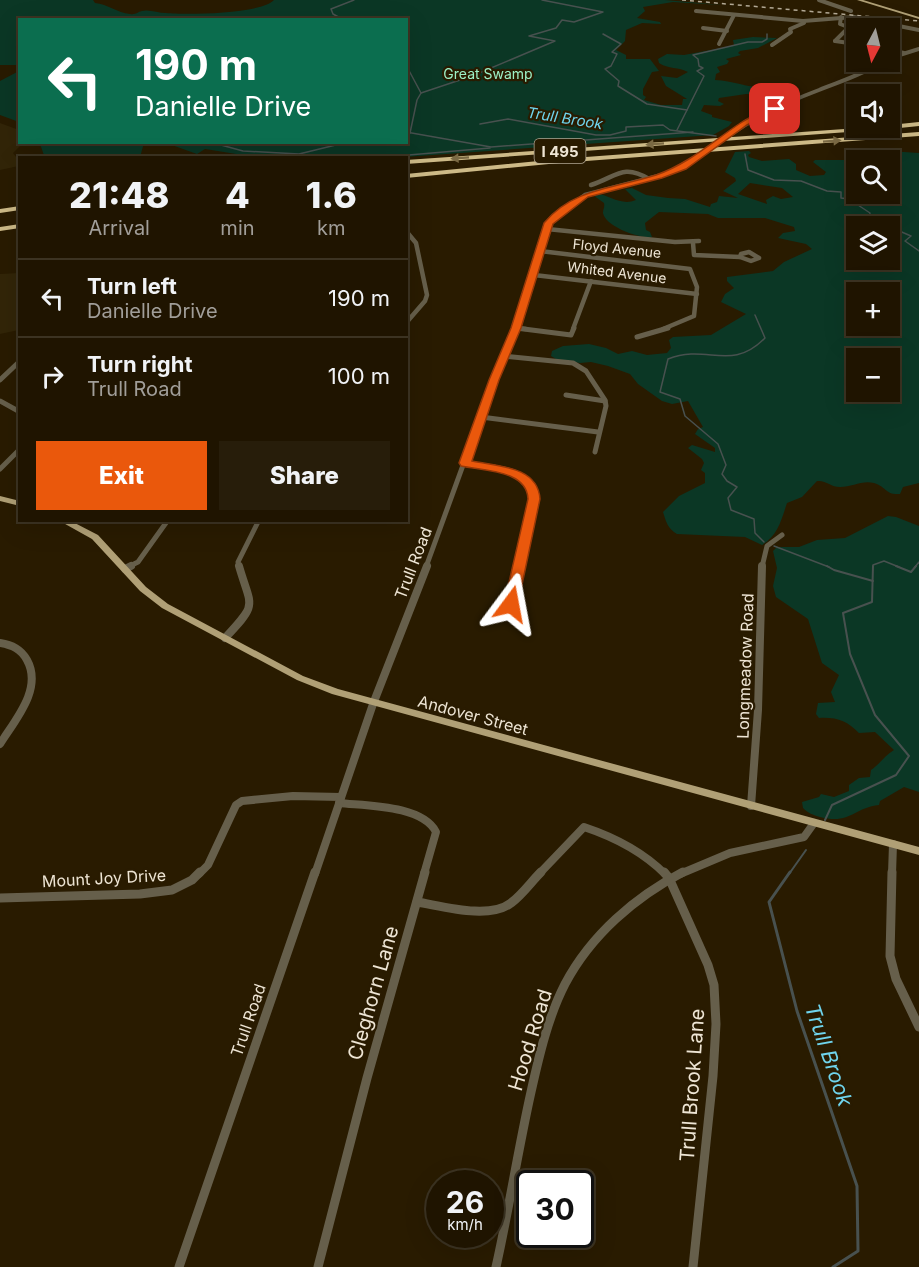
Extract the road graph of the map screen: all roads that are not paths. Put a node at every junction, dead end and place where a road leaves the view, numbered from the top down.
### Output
1 (819, 0) edge
2 (859, 0) edge
3 (696, 11) dead end
4 (851, 11) dead end
5 (734, 15) junction
6 (841, 17) junction
7 (850, 18) edge
8 (919, 18) edge
9 (809, 21) junction
10 (846, 26) edge
11 (900, 26) edge
12 (703, 28) dead end
13 (907, 28) junction
14 (846, 30) edge
15 (919, 30) edge
16 (728, 31) junction
17 (902, 31) dead end
18 (835, 41) joint
19 (846, 43) edge
20 (719, 44) dead end
21 (772, 45) dead end
22 (919, 49) edge
23 (900, 52) edge
24 (907, 54) junction
25 (900, 56) edge
26 (867, 72) edge
27 (919, 124) edge
28 (900, 125) edge
29 (846, 130) edge
30 (919, 134) edge
31 (408, 162) edge
32 (408, 176) edge
33 (649, 179) junction
34 (591, 185) dead end
35 (18, 208) edge
36 (0, 211) edge
37 (18, 226) edge
38 (0, 229) edge
39 (547, 229) junction
40 (408, 233) edge
41 (699, 241) dead end
42 (693, 243) junction
43 (540, 251) junction
44 (740, 257) dead end
45 (534, 275) junction
46 (591, 281) junction
47 (697, 294) junction
48 (408, 321) edge
49 (516, 328) junction
50 (637, 337) dead end
51 (503, 356) junction
52 (18, 364) edge
53 (0, 380) edge
54 (566, 395) dead end
55 (0, 401) edge
56 (605, 401) junction
57 (18, 411) edge
58 (481, 417) junction
59 (598, 432) junction
60 (18, 451) edge
61 (595, 452) dead end
62 (465, 463) junction
63 (0, 469) edge
64 (0, 498) edge
65 (18, 503) edge
66 (68, 522) edge
67 (167, 522) edge
68 (258, 522) edge
69 (782, 535) dead end
70 (125, 569) junction
71 (511, 604) dead end
72 (225, 638) junction
73 (0, 643) edge
74 (373, 704) junction
75 (0, 744) edge
76 (340, 800) junction
77 (751, 806) junction
78 (814, 823) junction
79 (892, 844) junction
80 (919, 850) edge
81 (669, 878) junction
82 (0, 898) edge
83 (417, 902) junction
84 (919, 1027) edge
85 (179, 1267) edge
86 (318, 1267) edge
87 (496, 1267) edge
88 (693, 1267) edge

1 - 4 street
2 - 8 main road
3 - 5 street
5 - 9 street
5 - 16 street
6 - 7 street
6 - 9 street
6 - 10 street
9 - 21 street
11 - 13 street
12 - 16 street
13 - 15 street
13 - 17 street
14 - 18 street
16 - 20 street
18 - 19 street
22 - 24 street
23 - 24 street
24 - 25 street
26 - 33 street, Trull Road, bridge
27 - 28 highway
29 -> 31 highway, I 495
32 -> 30 highway, I 495
33 - 34 street
33 - 39 street, Trull Road
35 - 36 highway
37 - 38 highway
39 - 42 street
39 - 43 street, Trull Road
40 - 48 street
41 - 42 street
42 - 44 street
43 - 45 street, Trull Road
43 - 47 street, Floyd Avenue
45 - 46 street, Whited Avenue
45 - 49 street, Trull Road
46 - 47 street, Whited Avenue
46 - 49 street
47 - 50 street
49 - 51 street, Trull Road
51 - 56 street
51 - 58 street, Trull Road
52 - 53 street
54 - 56 street
55 - 57 street
56 - 59 street
58 - 59 street
58 - 62 street, Trull Road
59 - 61 street
60 - 63 street
62 - 71 street
62 - 74 street, Trull Road
64 - 65 main road
66 - 70 main road, Andover Street
67 - 70 street
68 - 72 street
69 - 77 street, Longmeadow Road
70 - 72 main road, Andover Street
72 - 74 main road, Andover Street
73 - 75 street
74 - 76 street, Trull Road
74 - 77 main road, Andover Street
76 - 82 street, Mount Joy Drive
76 - 83 street, Cleghorn Lane
76 - 85 street, Trull Road
77 - 78 main road, Andover Street
78 - 79 main road, Andover Street
78 - 81 street, Hood Road
79 - 80 main road, Andover Street
79 - 84 street
81 - 83 street
81 - 87 street, Hood Road
81 - 88 street, Trull Brook Lane
83 - 86 street, Cleghorn Lane

